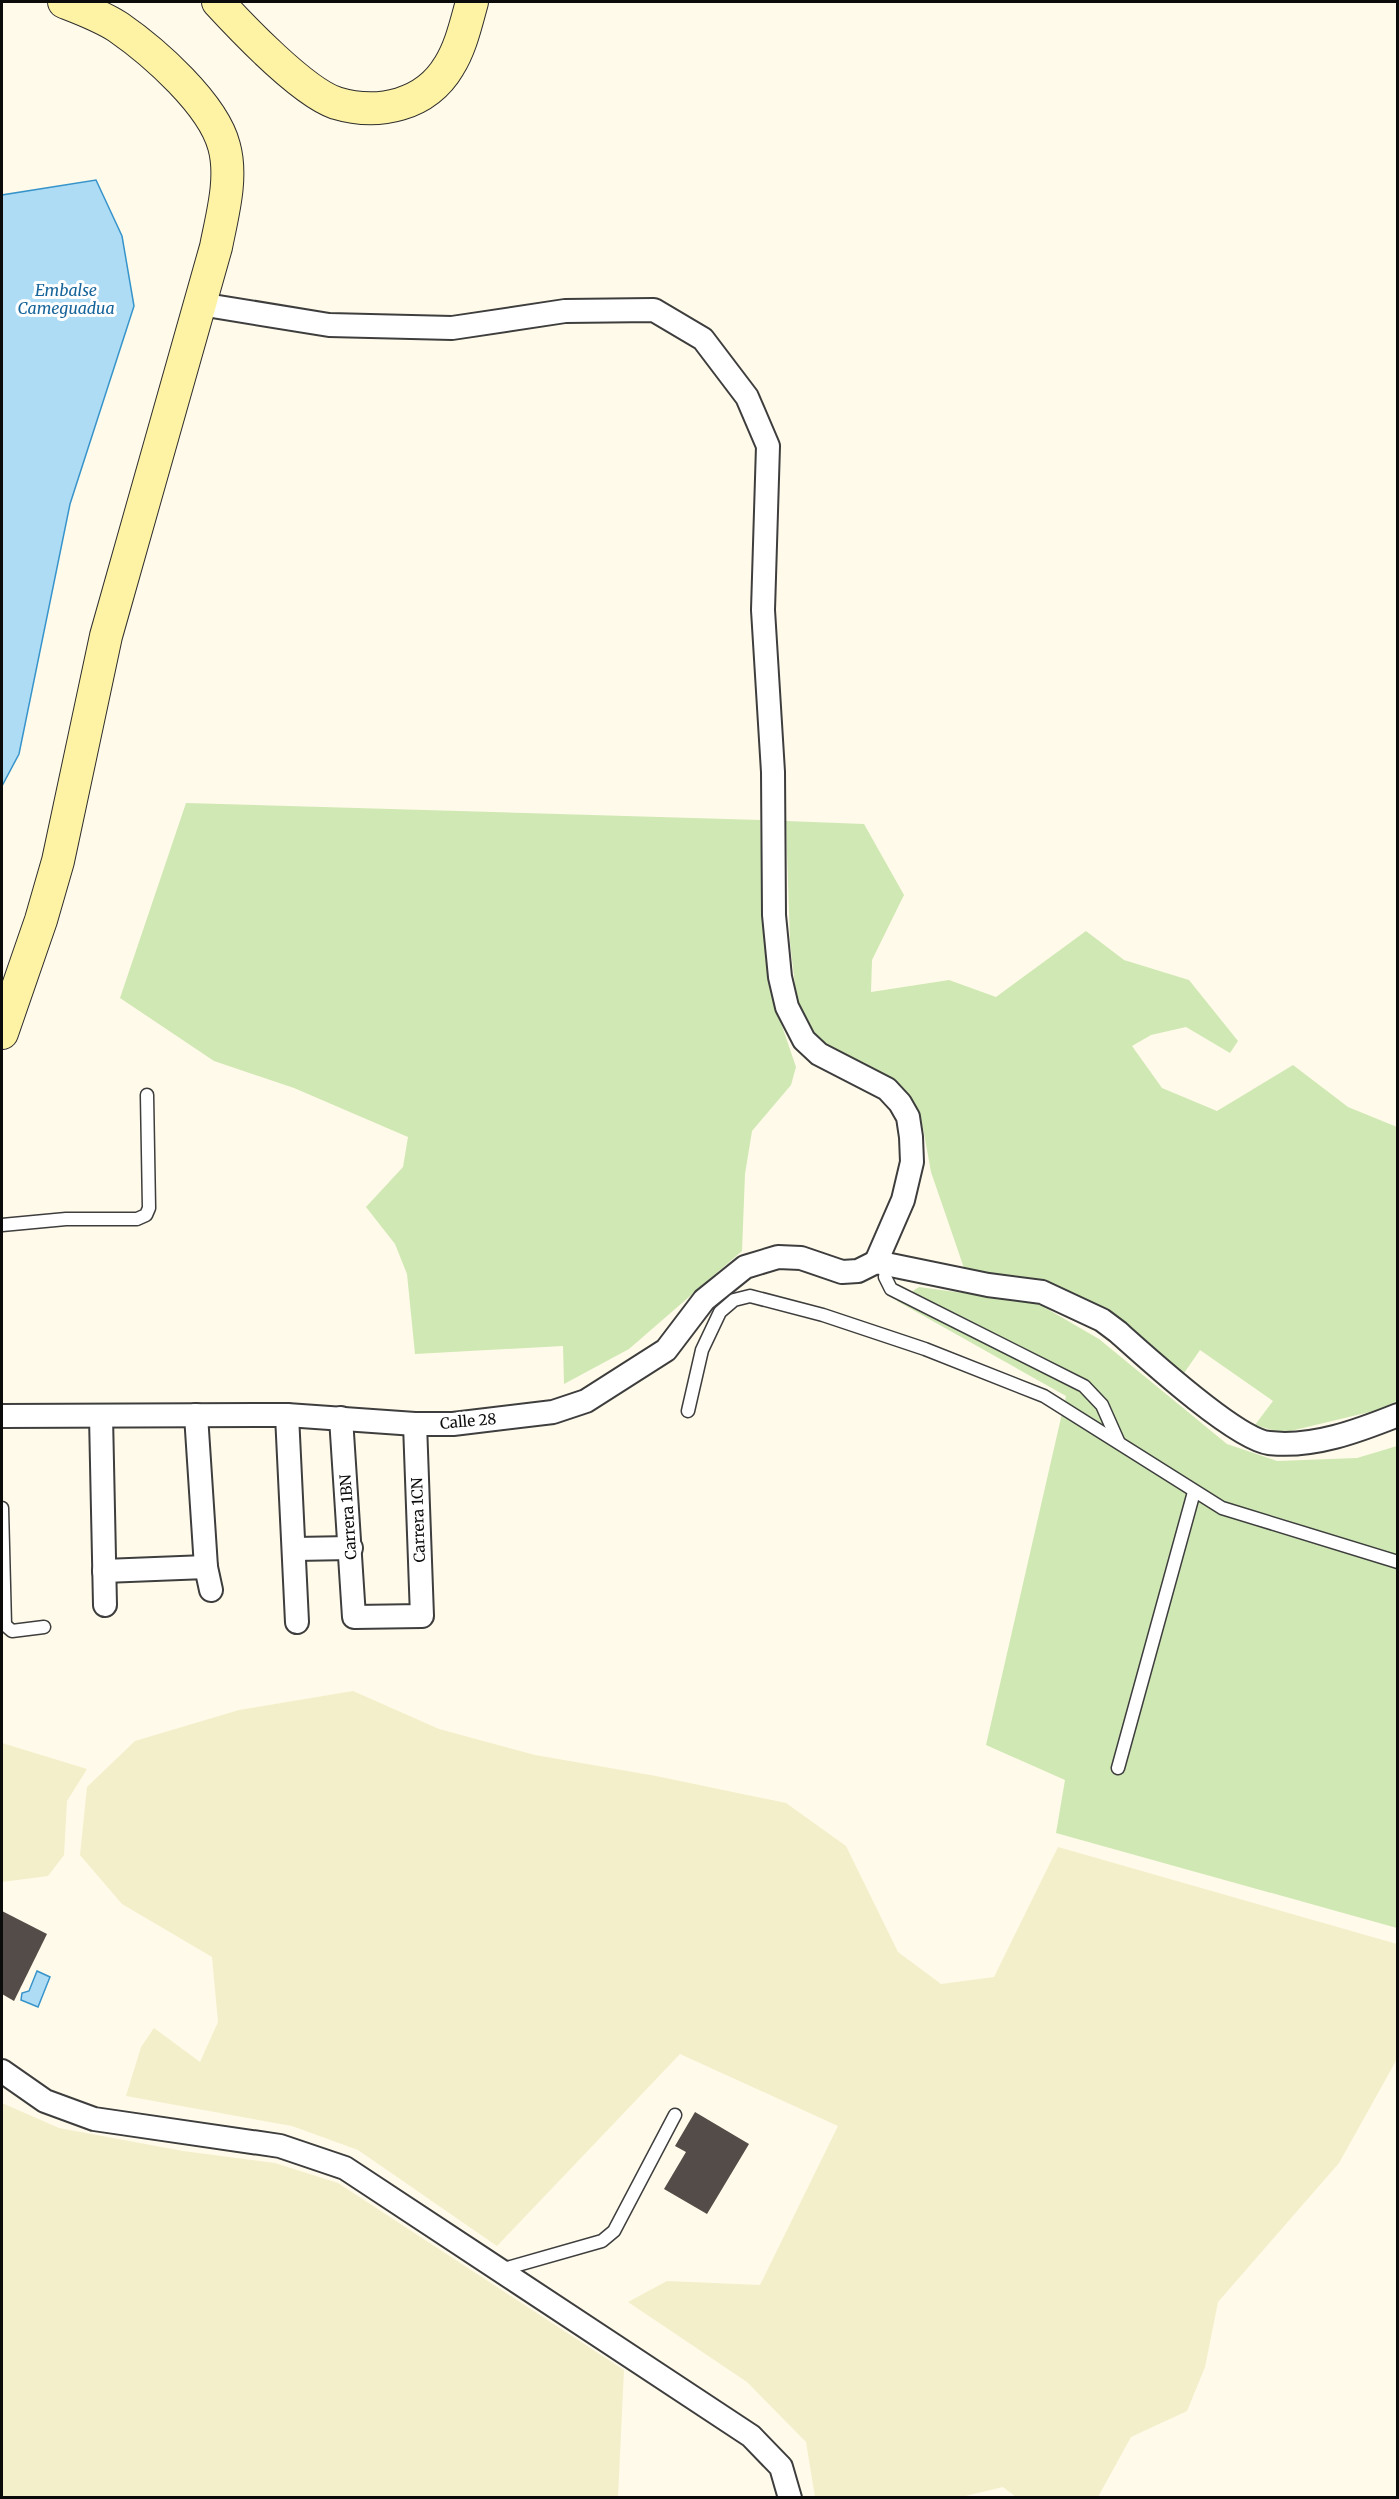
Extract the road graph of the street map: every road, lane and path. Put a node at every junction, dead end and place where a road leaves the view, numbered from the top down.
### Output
1 (64, 2) edge
2 (218, 2) edge
3 (472, 2) edge
4 (91, 9) edge
5 (200, 304) junction
6 (2, 1033) edge
7 (147, 1095) dead end
8 (2, 1225) edge
9 (881, 1264) junction
10 (688, 1411) dead end
11 (196, 1415) junction
12 (287, 1415) junction
13 (1398, 1415) edge
14 (2, 1416) edge
15 (101, 1416) junction
16 (341, 1418) junction
17 (415, 1424) junction
18 (1118, 1442) junction
19 (1194, 1492) junction
20 (2, 1508) edge
21 (351, 1548) junction
22 (295, 1549) junction
23 (1398, 1562) edge
24 (206, 1567) junction
25 (104, 1571) junction
26 (211, 1590) dead end
27 (105, 1605) dead end
28 (354, 1617) joint
29 (297, 1622) dead end
30 (44, 1627) dead end
31 (1118, 1768) dead end
32 (2, 2071) edge
33 (675, 2115) dead end
34 (501, 2270) junction
35 (790, 2498) edge

1 - 4 main road
2 - 3 main road
4 - 5 main road
5 - 6 main road
5 - 9 street
7 - 8 lane
9 - 13 street
9 - 17 street, Calle 28
9 - 18 lane
10 - 18 lane
11 - 12 street, Calle 28
11 - 15 street, Calle 28
11 - 24 street
12 - 16 street, Calle 28
12 - 22 street
14 - 15 street, Calle 28
15 - 25 street
16 - 17 street, Calle 28
16 - 21 street, Carrera 1BN
17 - 28 street, Carrera 1CN
18 - 19 lane
19 - 23 lane
19 - 31 lane
20 - 30 lane
21 - 22 street
21 - 28 street, Carrera 1BN
22 - 29 street
24 - 25 street
24 - 26 street
25 - 27 street
32 - 34 street
33 - 34 lane
34 - 35 street

